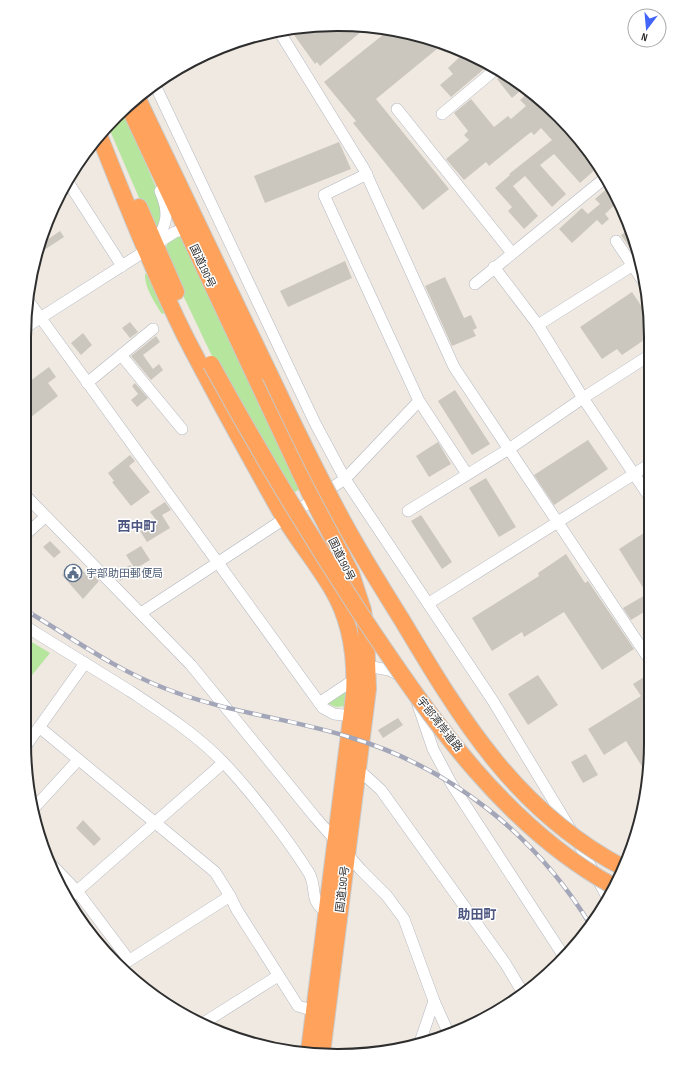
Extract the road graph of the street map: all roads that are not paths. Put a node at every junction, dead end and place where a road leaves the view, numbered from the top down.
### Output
1 (282, 36) edge
2 (491, 72) edge
3 (157, 90) edge
4 (141, 102) edge
5 (396, 109) dead end
6 (131, 112) edge
7 (442, 114) dead end
8 (107, 135) edge
9 (102, 141) edge
10 (367, 174) junction
11 (601, 181) edge
12 (71, 186) edge
13 (186, 229) junction
14 (616, 241) dead end
15 (206, 242) junction
16 (150, 248) junction
17 (512, 253) junction
18 (634, 260) edge
19 (635, 264) edge
20 (122, 266) junction
21 (494, 268) junction
22 (475, 284) dead end
23 (33, 308) edge
24 (40, 318) junction
25 (32, 323) edge
26 (538, 325) junction
27 (153, 329) dead end
28 (121, 355) junction
29 (644, 359) edge
30 (87, 383) junction
31 (583, 398) junction
32 (419, 401) junction
33 (182, 429) dead end
34 (509, 449) junction
35 (644, 468) edge
36 (467, 474) junction
37 (634, 474) junction
38 (345, 479) junction
39 (644, 488) edge
40 (313, 500) junction
41 (31, 501) edge
42 (408, 511) dead end
43 (45, 517) junction
44 (284, 518) junction
45 (558, 521) junction
46 (31, 530) edge
47 (216, 563) junction
48 (429, 603) junction
49 (141, 613) junction
50 (31, 630) edge
51 (644, 651) edge
52 (85, 663) junction
53 (359, 669) junction
54 (319, 703) junction
55 (352, 716) junction
56 (39, 727) junction
57 (31, 738) edge
58 (78, 760) junction
59 (223, 762) junction
60 (352, 769) junction
61 (37, 804) edge
62 (156, 823) junction
63 (336, 841) junction
64 (346, 854) junction
65 (619, 865) edge
66 (61, 875) edge
67 (609, 884) edge
68 (77, 891) junction
69 (605, 893) edge
70 (72, 896) edge
71 (230, 896) junction
72 (327, 912) junction
73 (561, 952) edge
74 (125, 962) edge
75 (278, 976) junction
76 (520, 989) edge
77 (434, 1001) junction
78 (320, 1013) junction
79 (208, 1020) edge
80 (447, 1029) edge
81 (422, 1038) edge
82 (310, 1047) edge
83 (322, 1048) edge

1 - 10 street
2 - 7 street
3 - 38 street
4 - 15 highway, 宇部湾岸道路
5 - 17 street
6 - 13 highway, 国道190号
6 - 16 street
8 - 16 highway
9 - 16 highway, 国道190号
10 - 32 street
10 - 34 street
11 - 17 street
12 - 20 street
13 - 15 street
13 - 16 street
13 - 40 highway, 国道190号
14 - 18 street
15 - 65 highway, 宇部湾岸道路, bridge
16 - 20 street
16 - 44 highway, 国道190号
16 - 67 highway, 宇部湾岸道路, bridge
17 - 21 street
19 - 26 street
20 - 24 street
21 - 22 street
21 - 26 street
23 - 24 street
24 - 25 street
24 - 30 street
26 - 31 street
27 - 28 street
28 - 30 street
28 - 33 street
29 - 31 street
30 - 47 street
31 - 34 street
31 - 37 street
32 - 36 street
32 - 38 street
34 - 36 street
34 - 45 street
35 - 37 street
36 - 42 street
37 - 39 street
37 - 45 street
38 - 40 street
38 - 48 street
40 - 44 street
40 - 53 highway, 国道190号
41 - 43 street
43 - 46 street
43 - 49 street
44 - 47 street
44 - 53 highway, 国道190号
45 - 48 street
45 - 51 street
47 - 49 street
47 - 54 street
48 - 69 street
49 - 63 street
50 - 52 street
52 - 56 street
52 - 59 street
53 - 54 street
53 - 55 highway, 国道190号
53 - 60 highway, 国道190号
53 - 73 street
54 - 55 street
55 - 60 highway, 国道190号
56 - 57 street
56 - 58 street
58 - 61 street
58 - 62 street
59 - 62 street
59 - 72 street
60 - 63 highway, 国道190号
60 - 64 highway, 国道190号
60 - 76 street
62 - 68 street
62 - 71 street
63 - 64 street
63 - 72 highway, 国道190号
64 - 77 street
64 - 78 highway, 国道190号
66 - 68 street
68 - 70 street
68 - 74 street
71 - 74 street
71 - 75 street
72 - 78 highway, 国道190号
75 - 78 street
75 - 79 street
77 - 80 street
77 - 81 street
78 - 82 highway, 国道190号
78 - 83 highway, 国道190号

